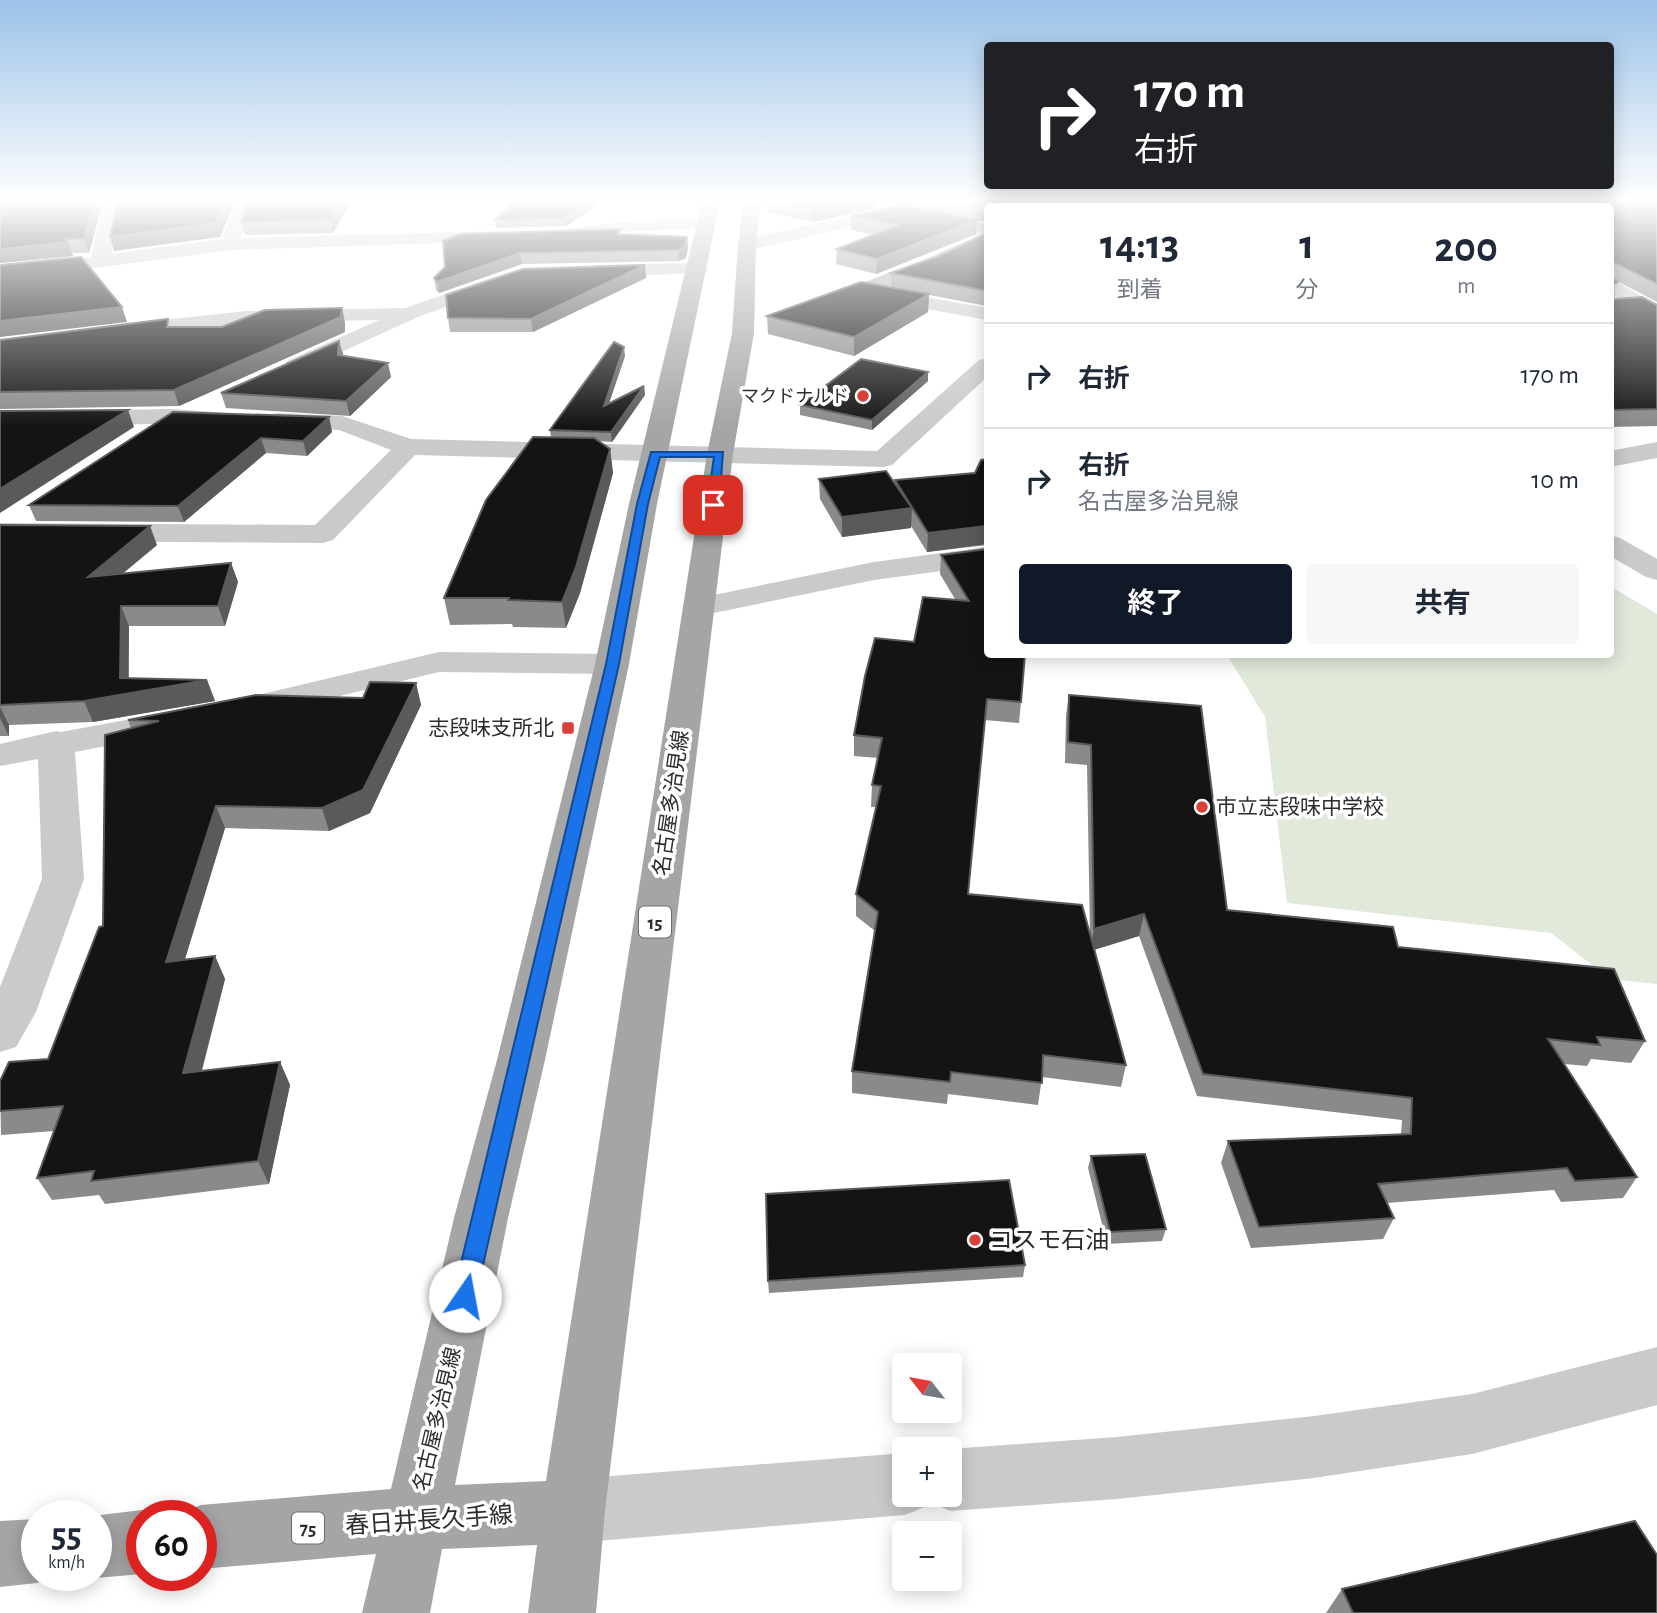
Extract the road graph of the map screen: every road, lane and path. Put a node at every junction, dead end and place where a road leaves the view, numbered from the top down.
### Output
1 (509, 277) edge
2 (696, 277) edge
3 (750, 277) edge
4 (895, 277) edge
5 (1614, 286) edge
6 (859, 291) junction
7 (1614, 306) edge
8 (1650, 309) edge
9 (808, 310) edge
10 (411, 313) junction
11 (984, 313) edge
12 (96, 334) edge
13 (984, 368) edge
14 (271, 376) edge
15 (220, 399) dead end
16 (177, 416) junction
17 (0, 419) edge
18 (138, 438) edge
19 (408, 447) junction
20 (1657, 450) edge
21 (655, 454) junction
22 (720, 454) junction
23 (1614, 458) edge
24 (34, 506) edge
25 (0, 530) edge
26 (1614, 546) edge
27 (984, 556) edge
28 (1657, 571) edge
29 (699, 607) junction
30 (612, 664) junction
31 (55, 742) junction
32 (0, 755) edge
33 (4, 1019) edge
34 (1657, 1376) edge
35 (962, 1479) edge
36 (892, 1485) edge
37 (573, 1511) junction
38 (415, 1519) junction
39 (217, 1536) edge
40 (21, 1552) edge
41 (0, 1554) edge
42 (396, 1613) edge
43 (562, 1613) edge

1 - 10 street
2 - 21 main road, 名古屋多治見線
3 - 22 main road, 名古屋多治見線 / 15
4 - 6 main road
5 - 8 street
6 - 9 main road
6 - 11 street
7 - 8 street
10 - 12 street
10 - 14 street
13 - 22 street
15 - 16 street
16 - 17 street
16 - 18 street
16 - 19 street
19 - 21 street
19 - 25 street
20 - 23 street
21 - 22 street
21 - 30 main road, 名古屋多治見線
22 - 29 main road, 名古屋多治見線 / 15
24 - 25 street
26 - 28 street
27 - 29 street
29 - 37 main road, 名古屋多治見線 / 15
30 - 31 street
30 - 38 main road, 名古屋多治見線
31 - 32 street
31 - 33 street
34 - 35 street
36 - 37 street
37 - 38 main road, 春日井長久手線 / 75
37 - 43 main road, 名古屋多治見線 / 15
38 - 39 main road, 春日井長久手線 / 75
38 - 42 main road, 名古屋多治見線
40 - 41 main road

